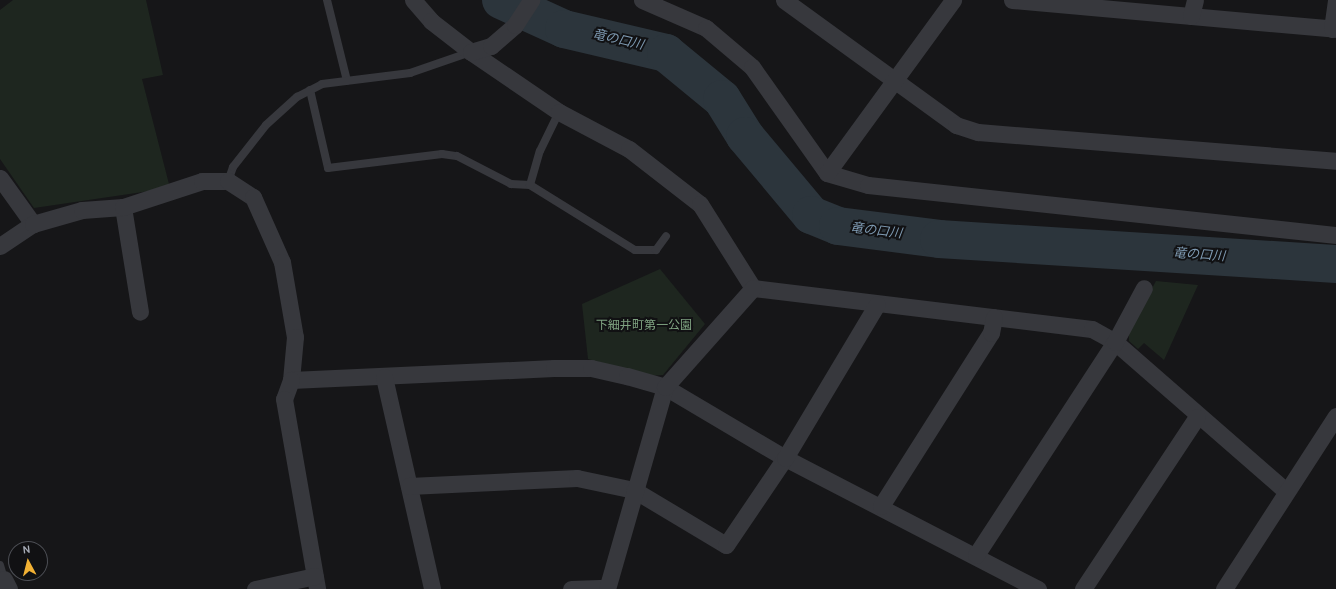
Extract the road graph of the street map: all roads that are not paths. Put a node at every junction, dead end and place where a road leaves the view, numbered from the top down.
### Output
1 (326, 0) edge
2 (413, 0) edge
3 (531, 0) edge
4 (642, 0) edge
5 (784, 0) edge
6 (953, 0) edge
7 (1012, 0) edge
8 (1336, 2) edge
9 (1193, 8) edge
10 (1334, 29) edge
11 (471, 52) junction
12 (894, 80) junction
13 (347, 81) junction
14 (310, 90) junction
15 (559, 112) junction
16 (1336, 161) edge
17 (827, 173) junction
18 (0, 178) edge
19 (228, 181) junction
20 (530, 185) junction
21 (123, 207) junction
22 (33, 224) junction
23 (1336, 235) edge
24 (666, 236) dead end
25 (0, 246) edge
26 (753, 288) junction
27 (1144, 288) dead end
28 (877, 304) junction
29 (140, 312) dead end
30 (994, 316) junction
31 (1115, 342) junction
32 (384, 377) junction
33 (291, 380) junction
34 (665, 387) junction
35 (1336, 416) edge
36 (1197, 417) junction
37 (785, 458) junction
38 (409, 486) junction
39 (634, 490) junction
40 (1286, 492) junction
41 (880, 506) junction
42 (976, 555) junction
43 (316, 583) edge
44 (607, 588) edge
45 (255, 589) edge
46 (432, 589) edge
47 (571, 589) edge
48 (1038, 589) edge
49 (1083, 589) edge
50 (1224, 589) edge

1 - 13 lane
2 - 11 street
3 - 11 street
4 - 17 street
5 - 12 street
6 - 12 street
7 - 9 street
8 - 10 street
9 - 10 street
11 - 13 lane
11 - 15 street
12 - 16 street
12 - 17 street
13 - 14 lane
14 - 19 lane
14 - 20 lane
15 - 20 lane
15 - 26 street
17 - 23 street
18 - 22 street
19 - 21 street
19 - 33 street
20 - 24 lane
21 - 22 street
21 - 29 street
22 - 25 street
26 - 28 street
26 - 34 street
27 - 31 street
28 - 30 street
28 - 37 street
30 - 31 street
30 - 41 street
31 - 36 street
31 - 42 street
32 - 33 street
32 - 34 street
32 - 38 street
33 - 43 street
34 - 37 street
34 - 39 street
35 - 40 street
36 - 40 street
36 - 49 street
37 - 39 street
37 - 41 street
38 - 39 street
38 - 46 street
39 - 44 street
40 - 50 street
41 - 42 street
42 - 48 street
43 - 45 street
44 - 47 street

